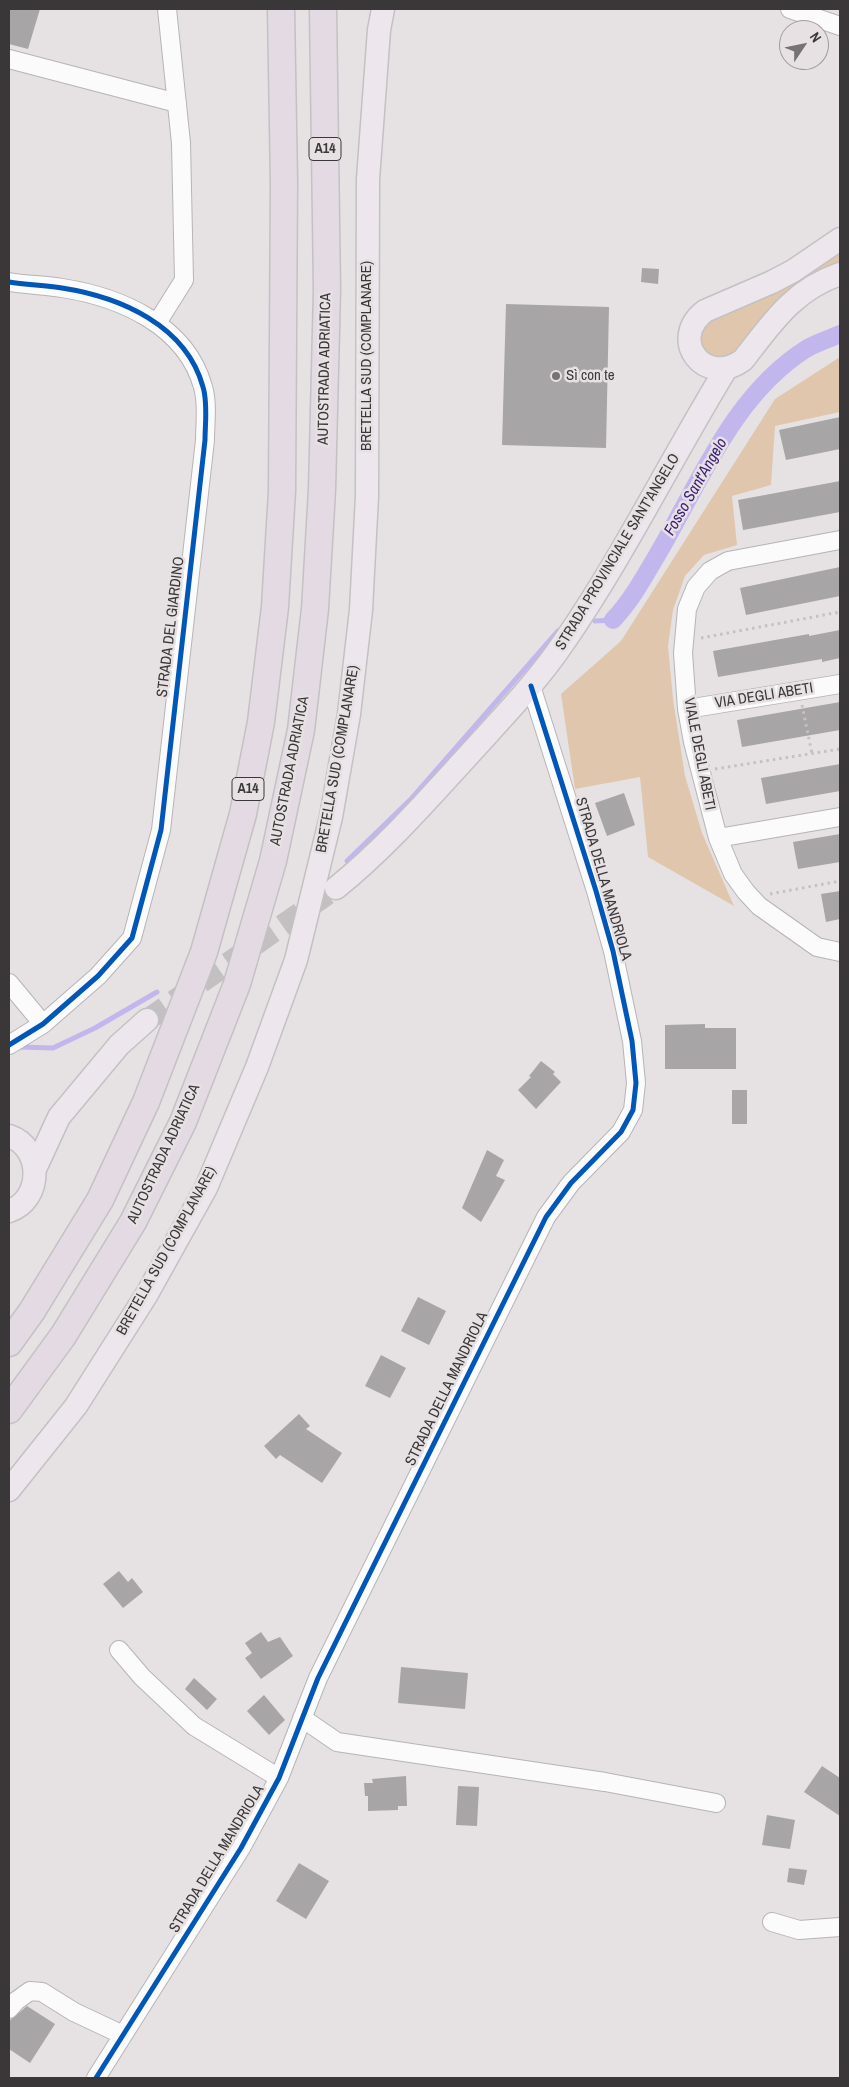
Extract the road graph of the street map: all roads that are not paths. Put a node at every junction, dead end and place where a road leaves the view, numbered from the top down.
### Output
1 (167, 9) edge
2 (281, 9) edge
3 (323, 9) edge
4 (383, 9) edge
5 (790, 9) edge
6 (840, 26) edge
7 (9, 59) edge
8 (177, 103) junction
9 (840, 239) edge
10 (840, 274) edge
11 (9, 282) edge
12 (157, 323) junction
13 (700, 362) junction
14 (726, 369) junction
15 (705, 404) junction
16 (840, 540) edge
17 (840, 684) edge
18 (531, 686) junction
19 (687, 709) junction
20 (840, 817) edge
21 (718, 838) junction
22 (336, 888) tunnel mouth
23 (840, 952) edge
24 (9, 983) edge
25 (147, 1020) tunnel mouth
26 (43, 1024) junction
27 (12, 1043) edge
28 (59, 1117) junction
29 (11, 1137) edge
30 (35, 1169) junction
31 (9, 1211) edge
32 (9, 1342) edge
33 (9, 1410) edge
34 (9, 1490) edge
35 (119, 1650) dead end
36 (302, 1718) junction
37 (279, 1778) junction
38 (716, 1803) dead end
39 (772, 1922) dead end
40 (840, 1927) edge
41 (9, 2009) edge
42 (123, 2035) junction
43 (96, 2078) edge

1 - 8 street
2 - 32 highway, A14
3 - 33 highway, AUTOSTRADA ADRIATICA / A14
4 - 34 main road, BRETELLA SUD (COMPLANARE)
5 - 6 street
7 - 8 street
8 - 12 street
9 - 13 main road
10 - 14 main road
11 - 12 street, STRADA DEL GIARDINO
12 - 26 street, STRADA DEL GIARDINO
13 - 14 main road
13 - 15 main road
14 - 15 main road, STRADA PROVINCIALE SANT'ANGELO
15 - 18 main road, STRADA PROVINCIALE SANT'ANGELO
16 - 19 street, VIALE DEGLI ABETI
17 - 19 street, VIA DEGLI ABETI
18 - 22 main road, STRADA PROVINCIALE SANT'ANGELO
18 - 36 street, STRADA DELLA MANDRIOLA
19 - 21 street, VIALE DEGLI ABETI
20 - 21 street
21 - 23 street, VIALE DEGLI ABETI
24 - 26 street
25 - 28 main road
26 - 27 street, STRADA DEL GIARDINO
28 - 29 main road
28 - 30 main road
29 - 30 main road
30 - 31 main road
35 - 37 street
36 - 37 street, STRADA DELLA MANDRIOLA
36 - 38 street
37 - 42 street, STRADA DELLA MANDRIOLA
39 - 40 street
41 - 42 street
42 - 43 street, STRADA DELLA MANDRIOLA

